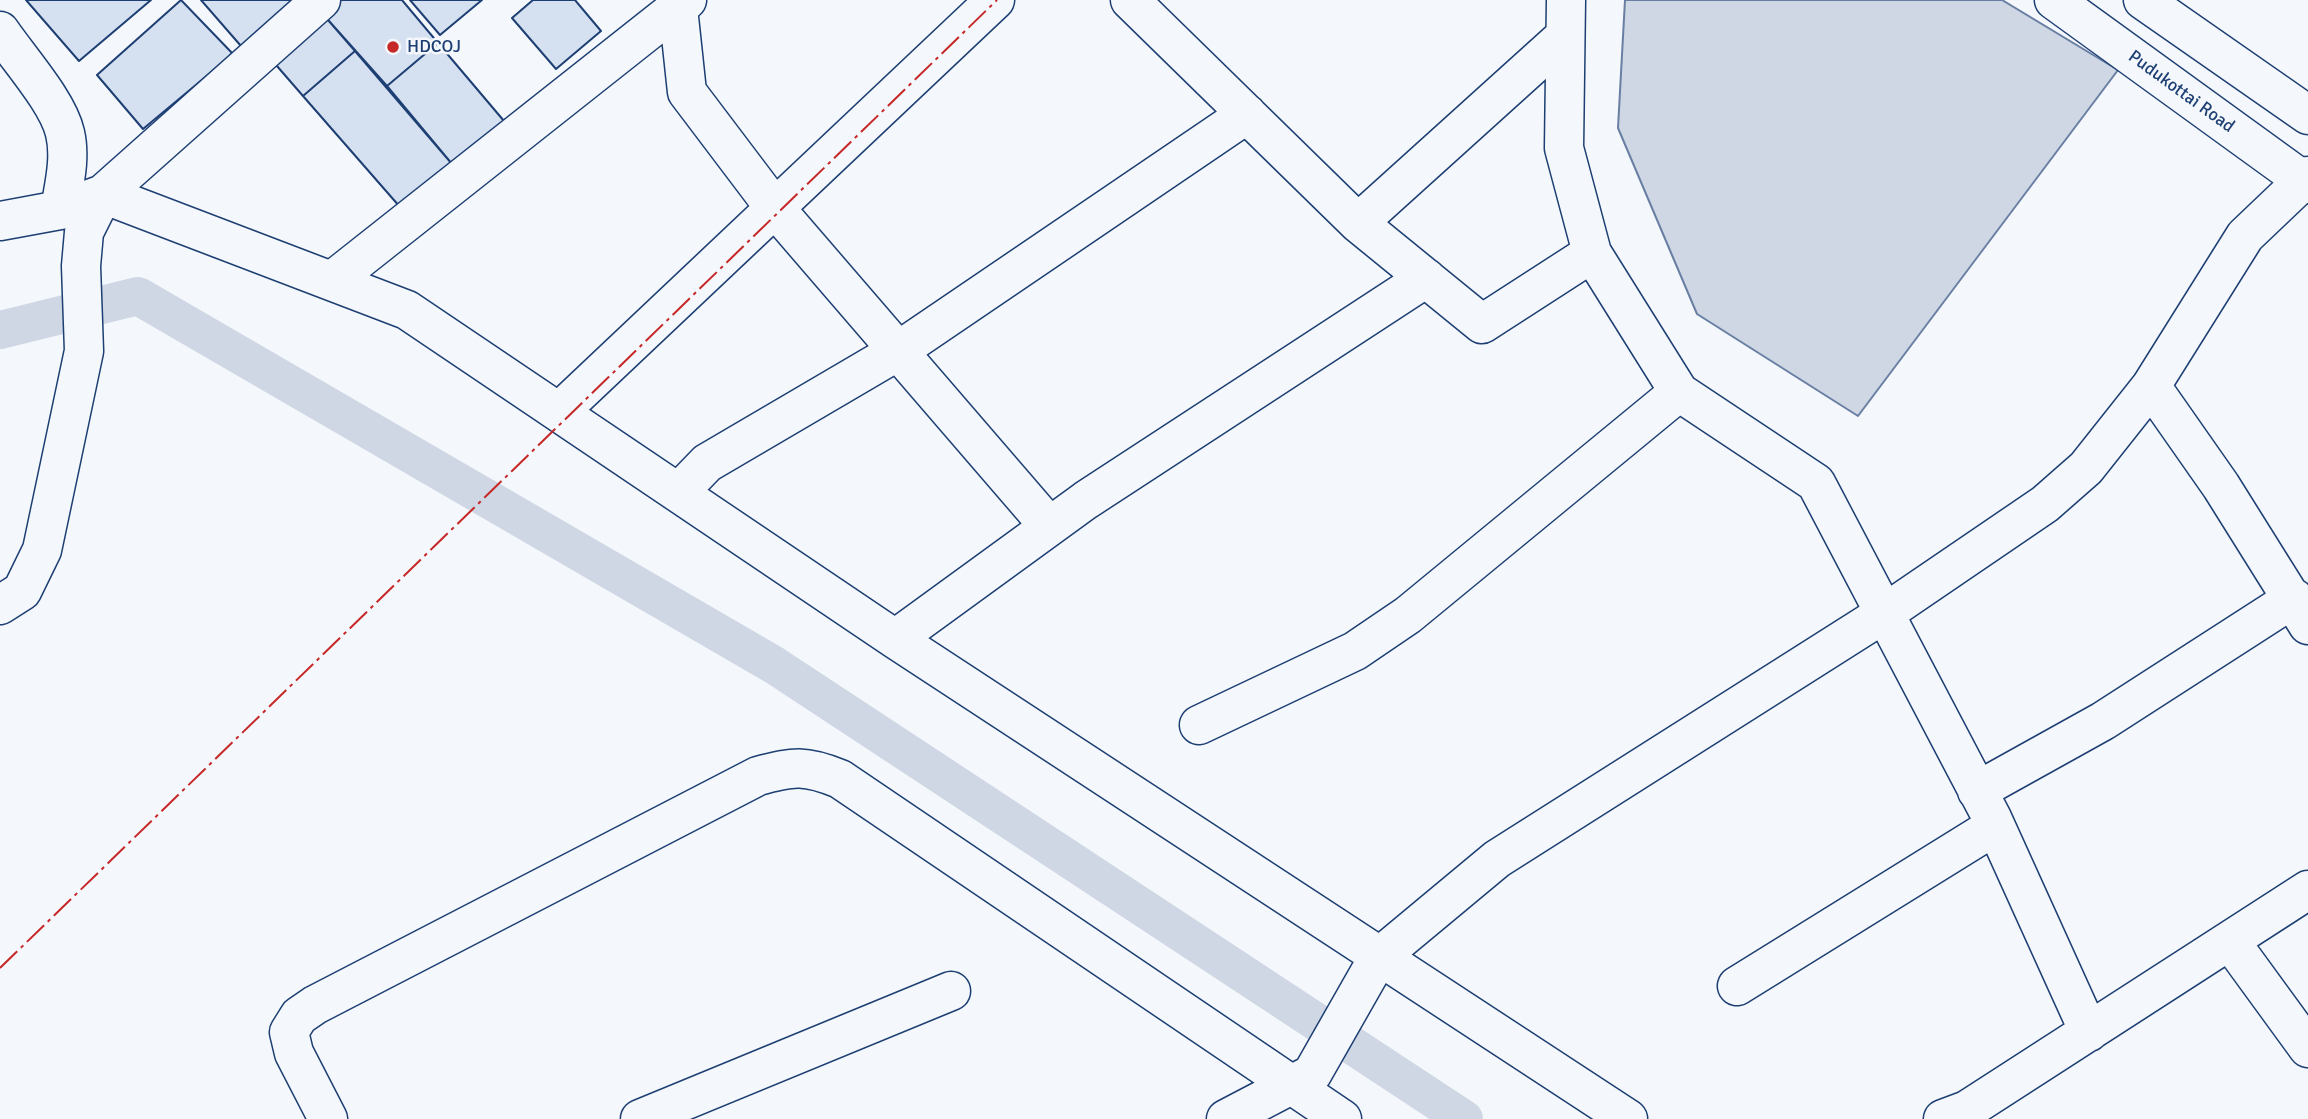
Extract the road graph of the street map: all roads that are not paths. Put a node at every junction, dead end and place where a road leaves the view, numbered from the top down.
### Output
1 (321, 0) edge
2 (995, 0) edge
3 (1130, 0) edge
4 (2054, 0) edge
5 (2143, 0) edge
6 (683, 4) edge
7 (1566, 18) edge
8 (0, 32) edge
9 (1247, 114) junction
10 (2308, 115) edge
11 (2307, 180) edge
12 (103, 194) junction
13 (774, 207) junction
14 (60, 210) junction
15 (0, 221) edge
16 (1358, 223) junction
17 (1592, 253) junction
18 (1426, 278) junction
19 (333, 281) junction
20 (898, 351) junction
21 (2151, 386) junction
22 (1679, 392) junction
23 (559, 412) junction
24 (678, 492) junction
25 (1049, 526) junction
26 (0, 605) edge
27 (2301, 611) edge
28 (1885, 613) junction
29 (895, 639) junction
30 (1199, 725) dead end
31 (1978, 791) junction
32 (1996, 827) junction
33 (2308, 890) edge
34 (2230, 941) junction
35 (1371, 971) junction
36 (1737, 986) dead end
37 (951, 991) dead end
38 (2089, 1032) junction
39 (2308, 1048) edge
40 (1301, 1080) junction
41 (328, 1119) edge
42 (640, 1119) edge
43 (1226, 1119) edge
44 (1342, 1119) edge
45 (1628, 1119) edge
46 (1943, 1119) edge

1 - 12 main road
2 - 13 main road
3 - 9 main road
4 - 11 main road, Pudukottai Road
5 - 10 main road
6 - 13 main road
6 - 19 main road
7 - 16 main road
7 - 17 main road
8 - 14 main road
9 - 16 main road
9 - 20 main road
11 - 21 main road
12 - 14 main road
12 - 19 main road
12 - 26 main road
13 - 20 main road
13 - 23 main road
14 - 15 main road
16 - 18 main road
17 - 18 main road
17 - 22 main road
18 - 25 main road
19 - 23 main road
20 - 24 main road
20 - 25 main road
21 - 27 main road
21 - 28 main road
22 - 28 main road
22 - 30 main road
23 - 24 main road
24 - 29 main road
25 - 29 main road
27 - 31 main road
28 - 31 main road
28 - 35 main road
29 - 35 main road
31 - 32 main road
32 - 36 main road
32 - 38 main road
33 - 34 main road
34 - 38 main road
34 - 39 main road
35 - 40 main road
35 - 45 main road
37 - 42 main road
38 - 46 main road
40 - 41 main road
40 - 43 main road
40 - 44 main road

